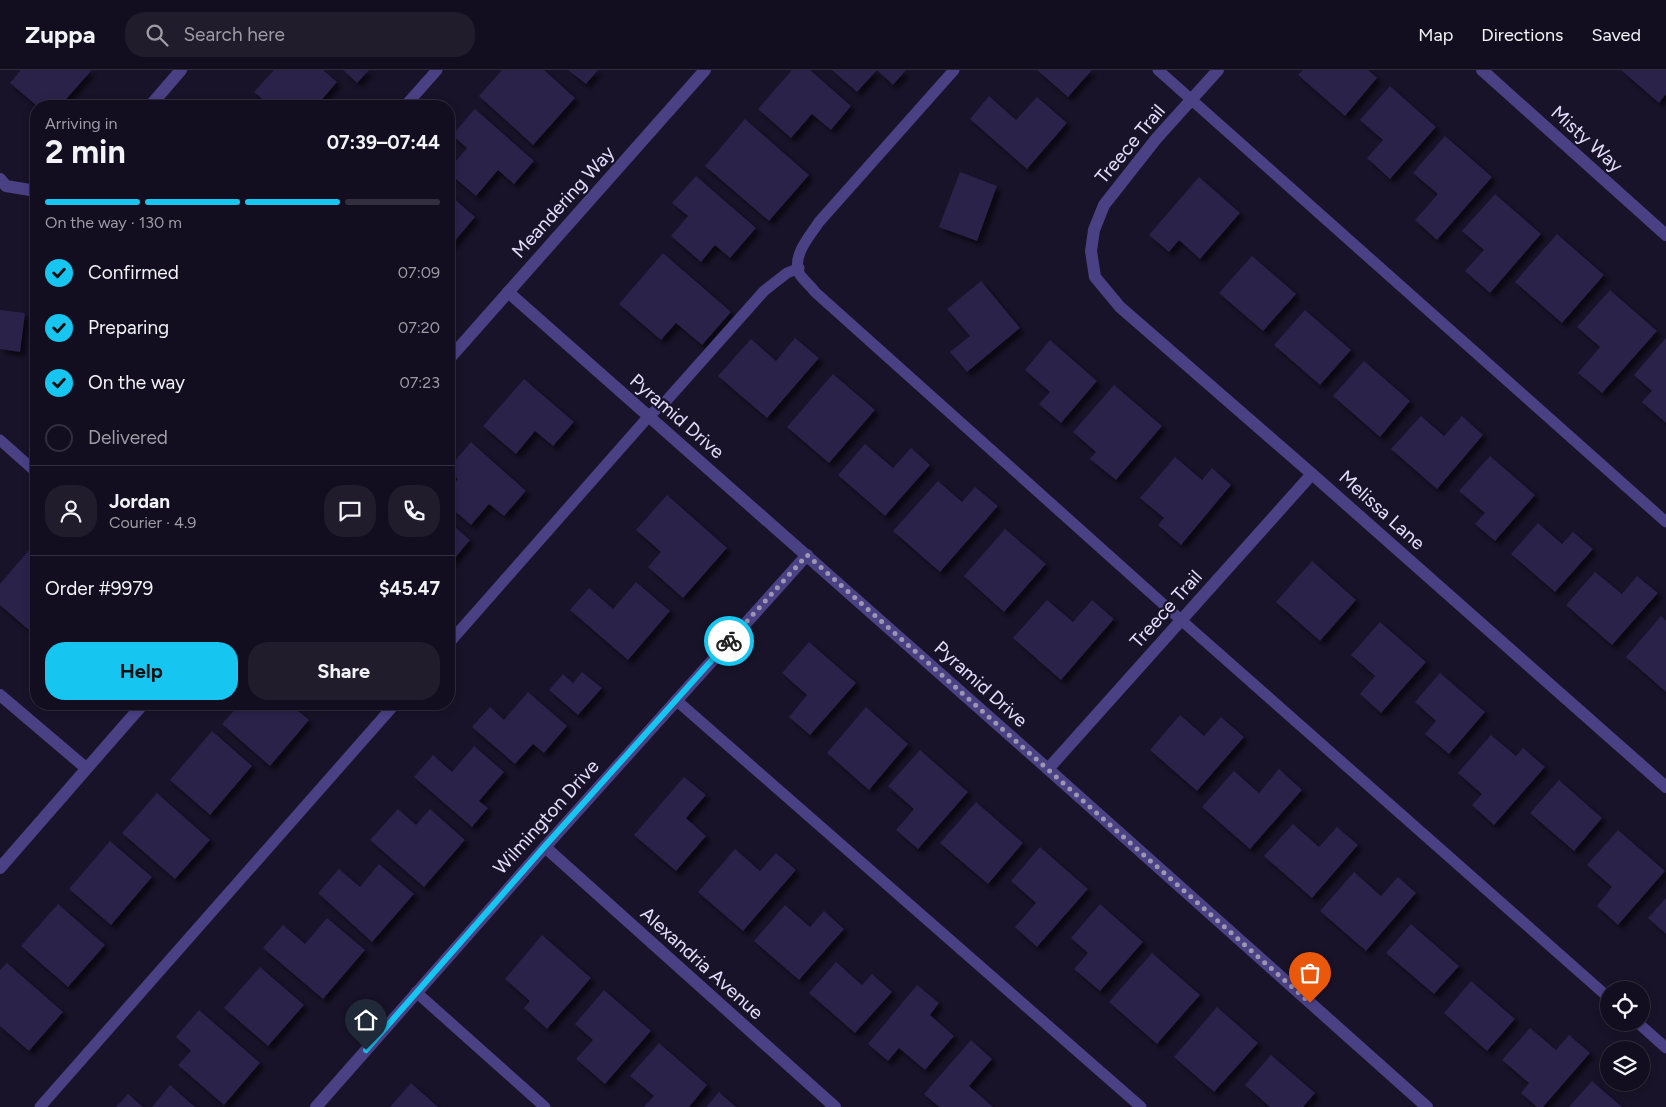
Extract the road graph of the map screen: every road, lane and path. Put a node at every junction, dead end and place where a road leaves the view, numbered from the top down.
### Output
1 (181, 70) edge
2 (437, 70) edge
3 (704, 70) edge
4 (954, 70) edge
5 (1158, 70) edge
6 (1218, 70) edge
7 (1482, 70) edge
8 (1192, 99) junction
9 (155, 100) edge
10 (410, 100) edge
11 (0, 179) edge
12 (30, 190) edge
13 (1666, 235) edge
14 (1091, 251) joint
15 (799, 268) junction
16 (508, 292) junction
17 (455, 352) edge
18 (649, 416) junction
19 (0, 440) edge
20 (30, 467) edge
21 (1312, 474) junction
22 (1666, 522) edge
23 (807, 555) junction
24 (1181, 620) junction
25 (455, 636) edge
26 (0, 695) edge
27 (676, 700) junction
28 (138, 710) edge
29 (390, 710) edge
30 (86, 768) junction
31 (1048, 769) junction
32 (1666, 787) edge
33 (545, 846) junction
34 (0, 868) edge
35 (1600, 990) edge
36 (416, 992) junction
37 (1647, 1031) edge
38 (1666, 1048) edge
39 (40, 1107) edge
40 (316, 1107) edge
41 (545, 1107) edge
42 (835, 1107) edge
43 (1141, 1107) edge
44 (1427, 1107) edge

1 - 9 street
2 - 10 lane
3 - 16 street, Meandering Way
4 - 15 lane
5 - 8 lane
6 - 8 street, Treece Trail
7 - 13 street, Misty Way
8 - 14 street, Treece Trail
8 - 22 lane
11 - 12 street
14 - 21 street, Melissa Lane
15 - 18 lane
15 - 24 lane
16 - 17 street, Meandering Way
16 - 18 street, Pyramid Drive
18 - 23 street, Pyramid Drive
18 - 25 lane
19 - 20 lane
21 - 24 street, Treece Trail
21 - 32 street, Melissa Lane
23 - 27 street, Wilmington Drive
23 - 31 street, Pyramid Drive
24 - 31 street, Treece Trail
24 - 35 lane
26 - 30 street
27 - 33 street, Wilmington Drive
27 - 43 lane
28 - 30 street
29 - 39 lane
30 - 34 street
31 - 44 street, Pyramid Drive
33 - 36 street, Wilmington Drive
33 - 42 street, Alexandria Avenue
36 - 40 street, Wilmington Drive
36 - 41 lane
37 - 38 lane

